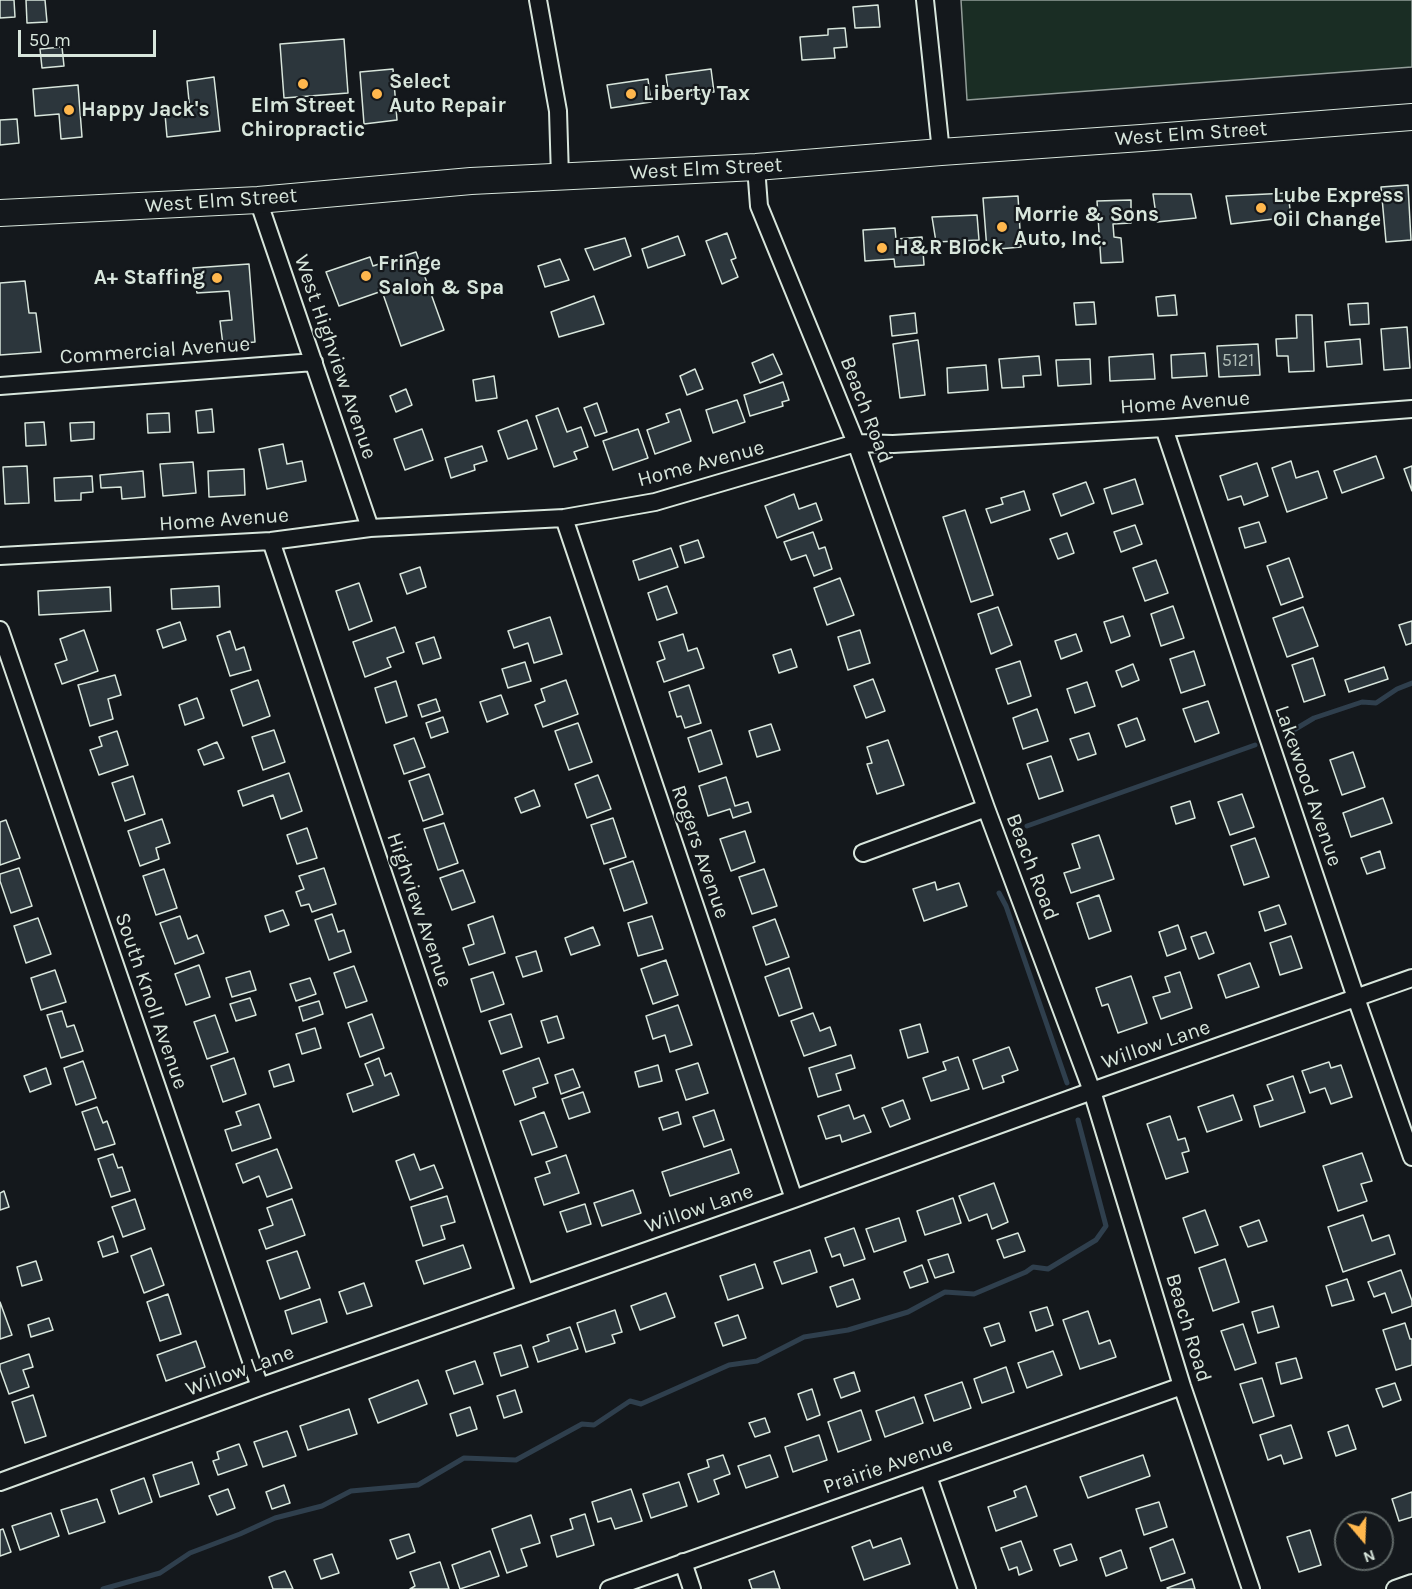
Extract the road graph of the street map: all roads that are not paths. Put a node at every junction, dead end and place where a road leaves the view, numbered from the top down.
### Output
1 (538, 0) edge
2 (925, 0) edge
3 (1412, 117) edge
4 (941, 152) junction
5 (756, 167) junction
6 (560, 177) junction
7 (258, 200) junction
8 (0, 213) edge
9 (314, 362) junction
10 (0, 386) edge
11 (1412, 409) edge
12 (1164, 428) junction
13 (856, 443) junction
14 (564, 518) junction
15 (370, 528) junction
16 (271, 541) junction
17 (0, 556) edge
18 (0, 630) edge
19 (986, 808) junction
20 (863, 853) dead end
21 (1412, 978) edge
22 (1356, 998) junction
23 (1092, 1091) junction
24 (1412, 1157) edge
25 (794, 1199) junction
26 (525, 1293) junction
27 (1182, 1386) junction
28 (260, 1387) junction
29 (928, 1476) junction
30 (0, 1482) edge
31 (683, 1562) junction
32 (1412, 1583) edge
33 (609, 1589) edge
34 (692, 1589) edge
35 (967, 1589) edge
36 (1251, 1589) edge
37 (1395, 1589) edge

1 - 6 street
2 - 4 street
3 - 4 main road, West Elm Street
4 - 5 main road, West Elm Street
5 - 6 main road, West Elm Street
5 - 13 street, Beach Road
6 - 7 main road, West Elm Street
7 - 8 main road, West Elm Street
7 - 9 street, West Highview Avenue
9 - 10 street, Commercial Avenue
9 - 15 street, West Highview Avenue
11 - 12 street, Home Avenue
12 - 13 street, Home Avenue
12 - 22 street, Lakewood Avenue
13 - 14 street, Home Avenue
13 - 19 street, Beach Road
14 - 15 street, Home Avenue
14 - 25 street, Rogers Avenue
15 - 16 street, Home Avenue
16 - 17 street, Home Avenue
16 - 26 street, Highview Avenue
18 - 28 street, South Knoll Avenue
19 - 20 street
19 - 23 street, Beach Road
21 - 22 street, Willow Lane
22 - 23 street, Willow Lane
22 - 24 street, Lakewood Avenue
23 - 25 street, Willow Lane
23 - 27 street, Beach Road
25 - 26 street, Willow Lane
26 - 28 street, Willow Lane
27 - 29 street, Prairie Avenue
27 - 36 street, Beach Road
28 - 30 street, Willow Lane
29 - 31 street, Prairie Avenue
29 - 35 street
31 - 33 street, Prairie Avenue
31 - 34 street
32 - 37 street

